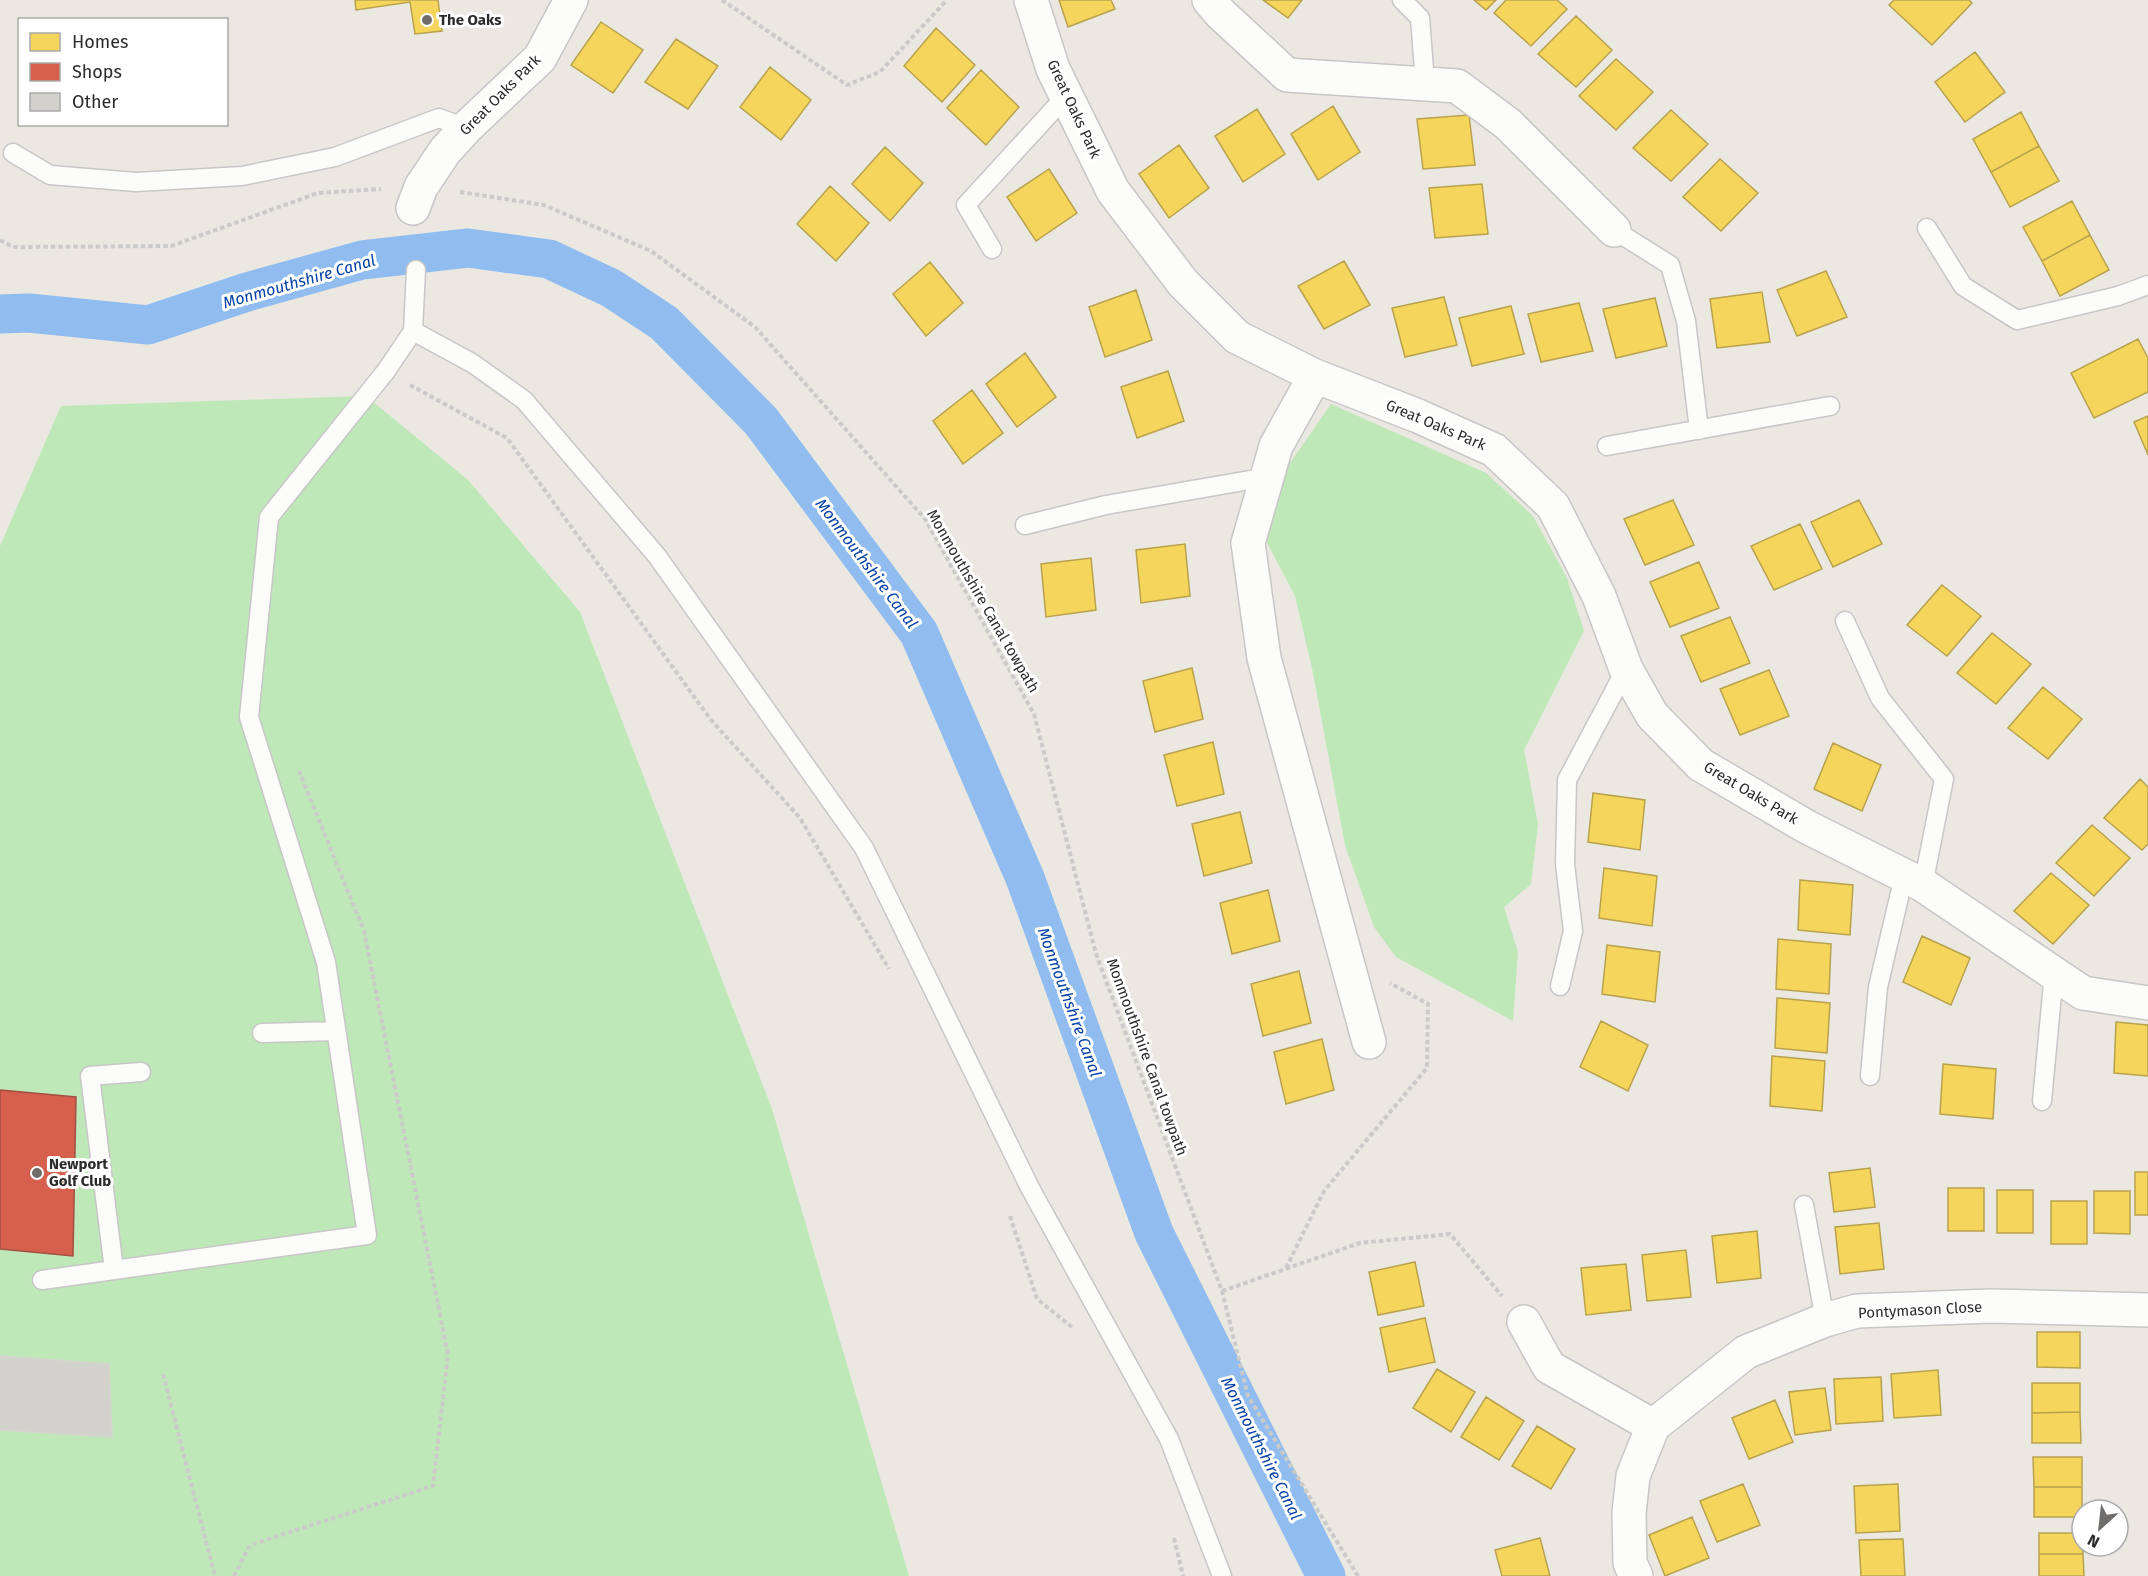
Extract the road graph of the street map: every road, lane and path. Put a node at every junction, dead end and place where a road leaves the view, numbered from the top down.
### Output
1 (571, 0) edge
2 (722, 0) edge
3 (947, 0) edge
4 (1030, 0) edge
5 (1209, 0) edge
6 (1402, 0) edge
7 (1425, 83) junction
8 (1066, 96) junction
9 (466, 128) junction
10 (13, 153) dead end
11 (417, 197) junction
12 (1927, 228) dead end
13 (1614, 230) joint
14 (0, 240) edge
15 (992, 249) dead end
16 (416, 270) dead end
17 (2148, 285) edge
18 (413, 331) junction
19 (386, 371) junction
20 (1315, 376) junction
21 (1830, 406) dead end
22 (1699, 429) junction
23 (1607, 446) dead end
24 (1267, 477) junction
25 (1025, 525) dead end
26 (1845, 621) dead end
27 (1626, 669) junction
28 (1914, 881) junction
29 (1346, 958) junction
30 (2054, 973) junction
31 (894, 978) dead end
32 (1560, 986) dead end
33 (2148, 1003) edge
34 (336, 1031) junction
35 (262, 1033) dead end
36 (1369, 1042) dead end
37 (141, 1072) dead end
38 (1870, 1076) dead end
39 (2042, 1101) dead end
40 (1804, 1205) dead end
41 (1006, 1208) dead end
42 (1286, 1268) junction
43 (114, 1270) junction
44 (42, 1280) dead end
45 (1221, 1291) junction
46 (2148, 1310) edge
47 (1826, 1320) junction
48 (1524, 1322) joint
49 (1076, 1331) dead end
50 (163, 1374) dead end
51 (1653, 1426) junction
52 (1172, 1531) dead end
53 (215, 1576) edge
54 (1184, 1576) edge
55 (1222, 1576) edge
56 (1358, 1576) edge
57 (1636, 1576) edge

1 - 9 street, Great Oaks Park
2 - 3 path
4 - 8 street, Great Oaks Park
5 - 7 street
6 - 7 lane
7 - 13 street
8 - 15 lane
8 - 20 street, Great Oaks Park
9 - 10 lane
9 - 11 street, Great Oaks Park
11 - 14 path, Monmouthshire Canal towpath
11 - 45 path, Monmouthshire Canal towpath
12 - 17 lane
13 - 22 lane
16 - 18 lane
18 - 19 lane
18 - 55 lane
19 - 31 path
19 - 34 lane
20 - 24 street
20 - 27 street, Great Oaks Park
21 - 22 lane
22 - 23 lane
24 - 25 lane
24 - 29 street
26 - 28 lane
27 - 28 street, Great Oaks Park
27 - 32 lane
28 - 30 street, Great Oaks Park
28 - 38 lane
29 - 36 street
29 - 42 path
30 - 33 street, Great Oaks Park
30 - 39 lane
34 - 35 lane
34 - 43 lane
37 - 43 lane
40 - 47 lane
41 - 49 path
42 - 45 path
42 - 48 path
43 - 44 lane
45 - 56 path, Monmouthshire Canal towpath
46 - 47 street, Pontymason Close
47 - 51 street, Pontymason Close
48 - 51 street
50 - 53 path
51 - 57 street
52 - 54 path

